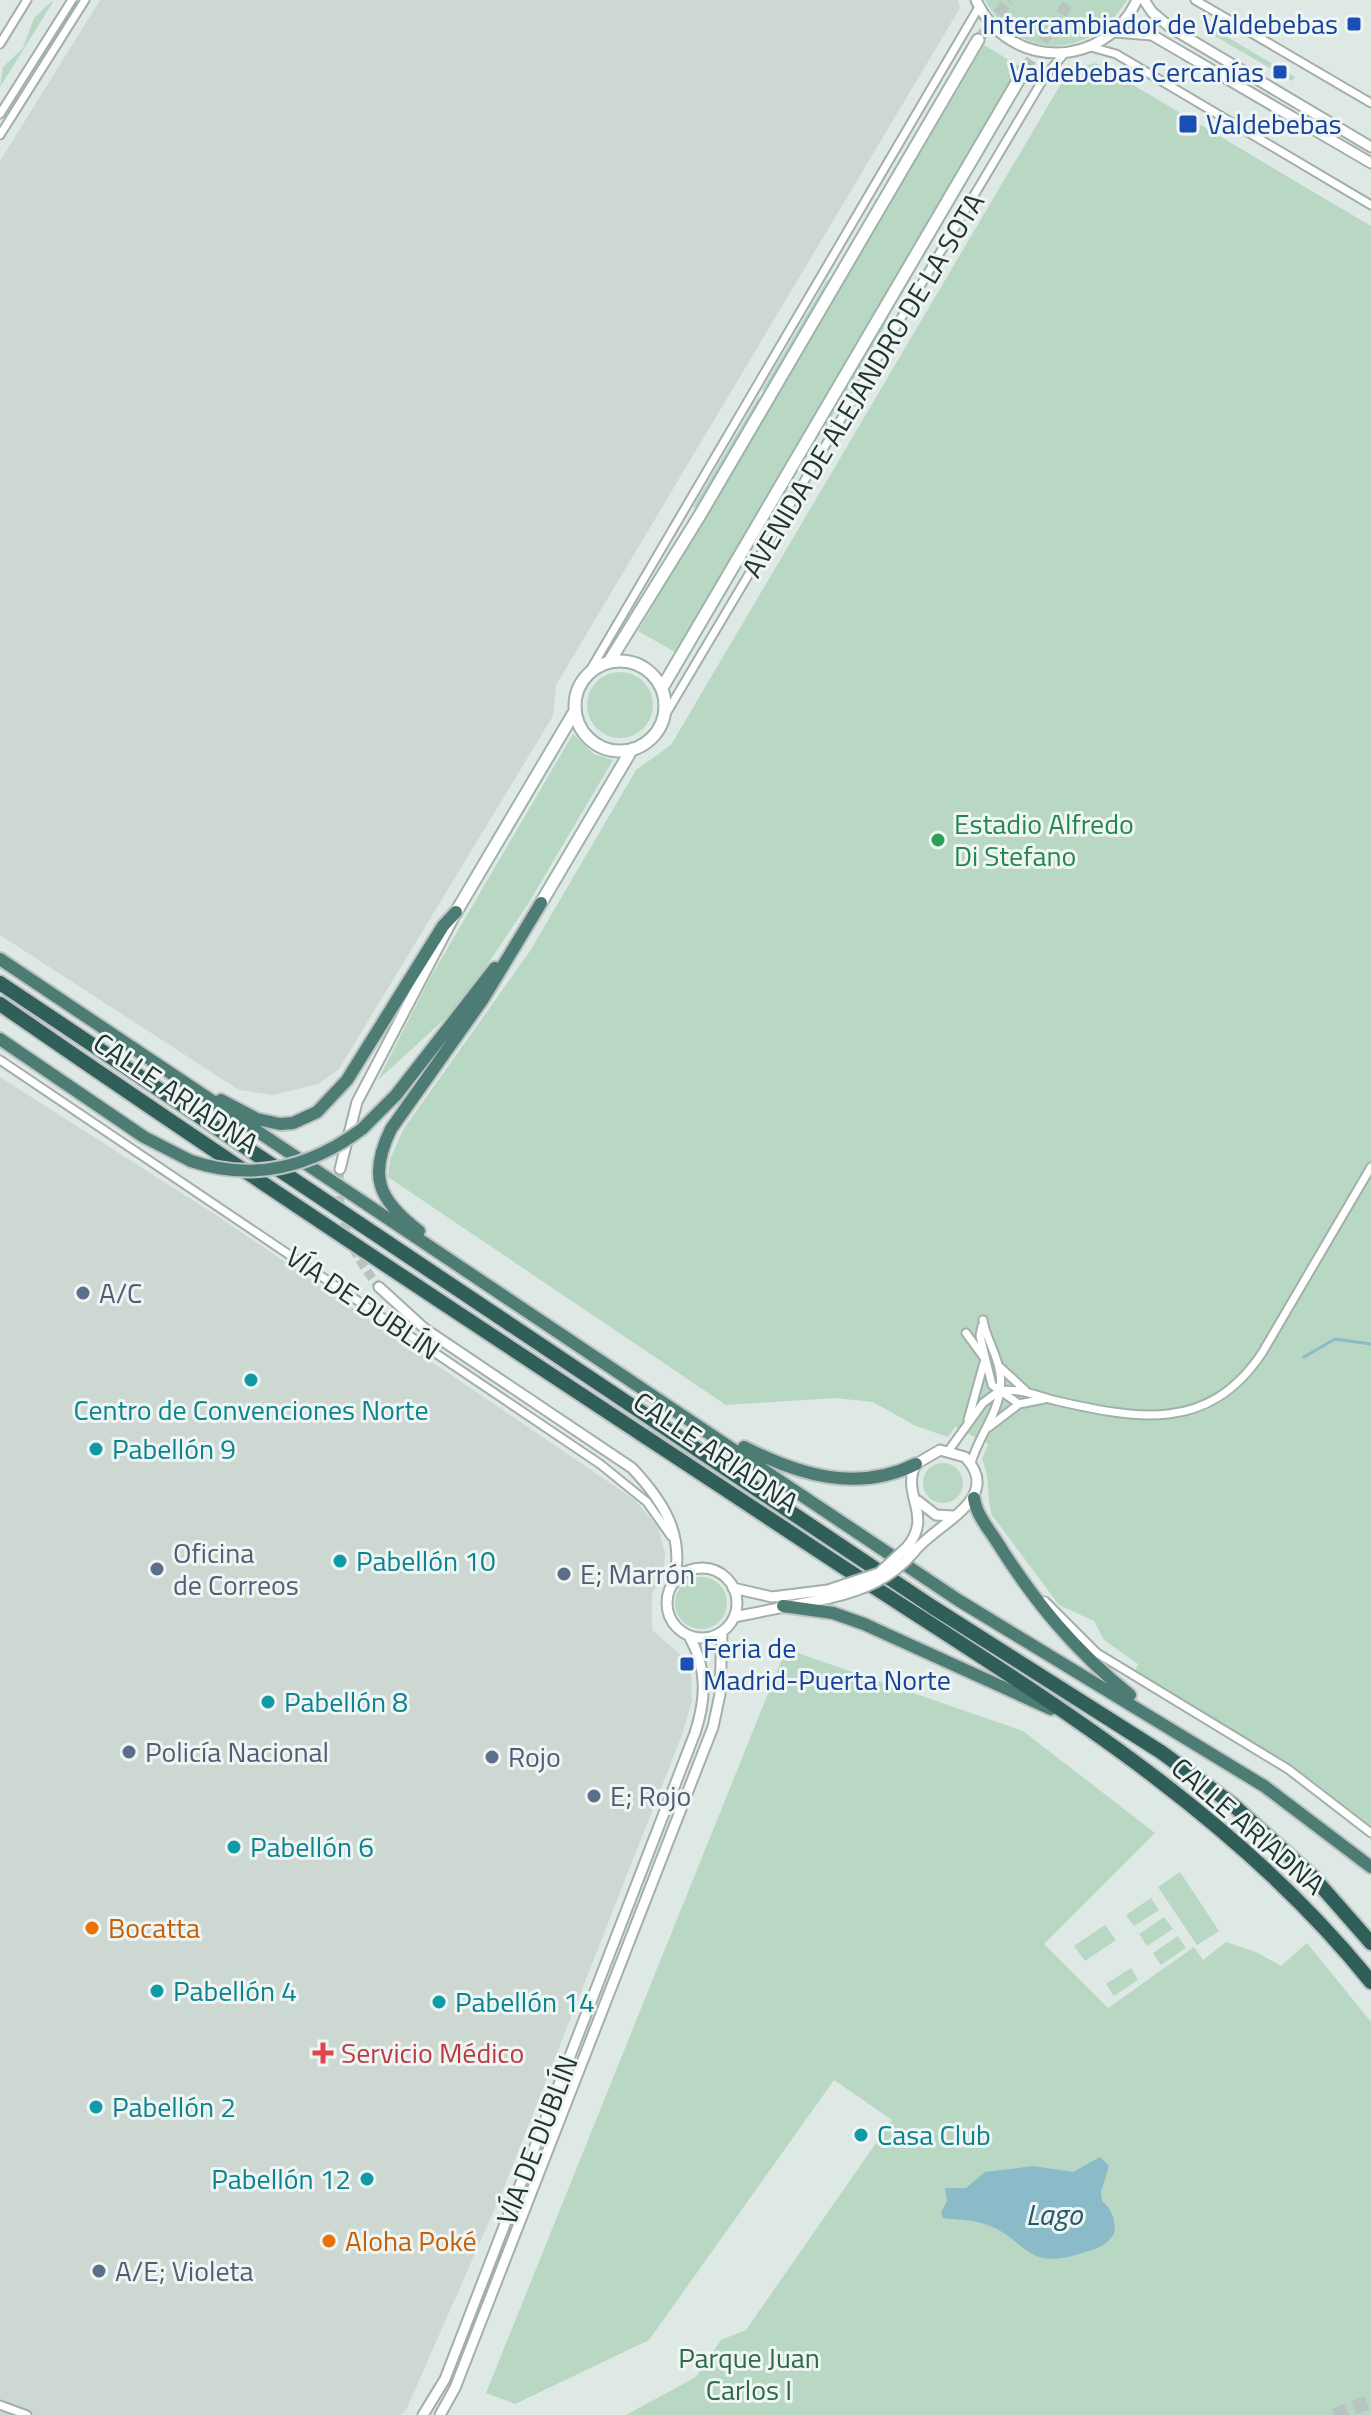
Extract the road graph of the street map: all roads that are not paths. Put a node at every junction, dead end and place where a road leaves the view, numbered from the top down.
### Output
1 (27, 0) edge
2 (72, 0) edge
3 (85, 0) edge
4 (1137, 0) edge
5 (1144, 0) edge
6 (1195, 0) edge
7 (978, 3) edge
8 (1115, 32) junction
9 (978, 40) tunnel mouth
10 (0, 44) edge
11 (1091, 47) junction
12 (1064, 54) junction
13 (1025, 69) tunnel mouth
14 (1371, 103) edge
15 (0, 114) edge
16 (0, 135) edge
17 (1371, 147) edge
18 (1371, 163) edge
19 (1371, 205) edge
20 (609, 662) junction
21 (588, 674) junction
22 (662, 688) junction
23 (575, 711) junction
24 (664, 717) junction
25 (632, 749) junction
26 (541, 903) junction
27 (456, 912) junction
28 (0, 956) edge
29 (0, 983) edge
30 (0, 1004) edge
31 (0, 1039) edge
32 (135, 1047) junction
33 (0, 1060) edge
34 (1371, 1167) edge
35 (340, 1169) tunnel mouth
36 (379, 1287) tunnel mouth
37 (514, 1302) junction
38 (980, 1336) junction
39 (985, 1359) junction
40 (999, 1367) junction
41 (999, 1391) junction
42 (1028, 1392) junction
43 (1052, 1399) junction
44 (1019, 1404) junction
45 (703, 1426) junction
46 (965, 1429) junction
47 (985, 1431) junction
48 (949, 1450) junction
49 (971, 1463) junction
50 (916, 1464) junction
51 (974, 1498) junction
52 (917, 1500) junction
53 (953, 1516) junction
54 (989, 1529) junction
55 (910, 1550) junction
56 (677, 1554) junction
57 (674, 1583) junction
58 (733, 1588) junction
59 (829, 1594) junction
60 (783, 1606) junction
61 (734, 1617) junction
62 (722, 1632) junction
63 (689, 1636) junction
64 (1069, 1718) junction
65 (1163, 1723) junction
66 (1371, 1833) edge
67 (1371, 1867) edge
68 (1371, 1943) edge
69 (1371, 1982) edge
70 (0, 2405) edge
71 (27, 2415) edge
72 (423, 2415) edge
73 (440, 2415) edge

1 - 10 street
2 - 15 street
3 - 16 street
4 - 8 street
5 - 17 street
6 - 14 street
7 - 12 street
7 - 21 street
8 - 11 street
8 - 18 street
9 - 20 main road
11 - 12 street
11 - 19 street
12 - 24 street, AVENIDA DE ALEJANDRO DE LA SOTA
13 - 22 main road, AVENIDA DE ALEJANDRO DE LA SOTA
20 - 21 main road
20 - 22 main road
21 - 23 main road
22 - 24 main road
23 - 25 main road
23 - 27 main road
24 - 25 main road
25 - 26 main road
26 - 31 highway, bridge
26 - 37 highway
27 - 32 highway
27 - 35 street
28 - 32 highway
29 - 68 highway, CALLE ARIADNA
30 - 64 highway, CALLE ARIADNA
32 - 37 highway
33 - 56 street, VÍA DE DUBLÍN
34 - 43 street
36 - 56 street
37 - 45 highway
38 - 39 street
38 - 39 street
38 - 40 street
39 - 41 street
39 - 46 street
40 - 41 street
40 - 42 street
41 - 42 street
41 - 44 street
41 - 46 street
41 - 47 street
42 - 43 street
43 - 44 street
44 - 47 street
45 - 50 highway
45 - 65 highway
46 - 48 street
47 - 49 street
48 - 49 street
48 - 50 street
49 - 51 street
50 - 52 street
51 - 53 street
51 - 54 highway
52 - 53 street
52 - 55 street
53 - 55 street
54 - 65 highway
54 - 66 street
55 - 59 street, bridge
56 - 57 street
57 - 58 street
57 - 63 street
58 - 59 street
58 - 61 street
59 - 60 street
60 - 61 street
60 - 64 highway
61 - 62 street
62 - 63 street
62 - 73 street, VÍA DE DUBLÍN
63 - 72 street, VÍA DE DUBLÍN
64 - 69 highway, CALLE ARIADNA
65 - 67 highway
70 - 71 street

